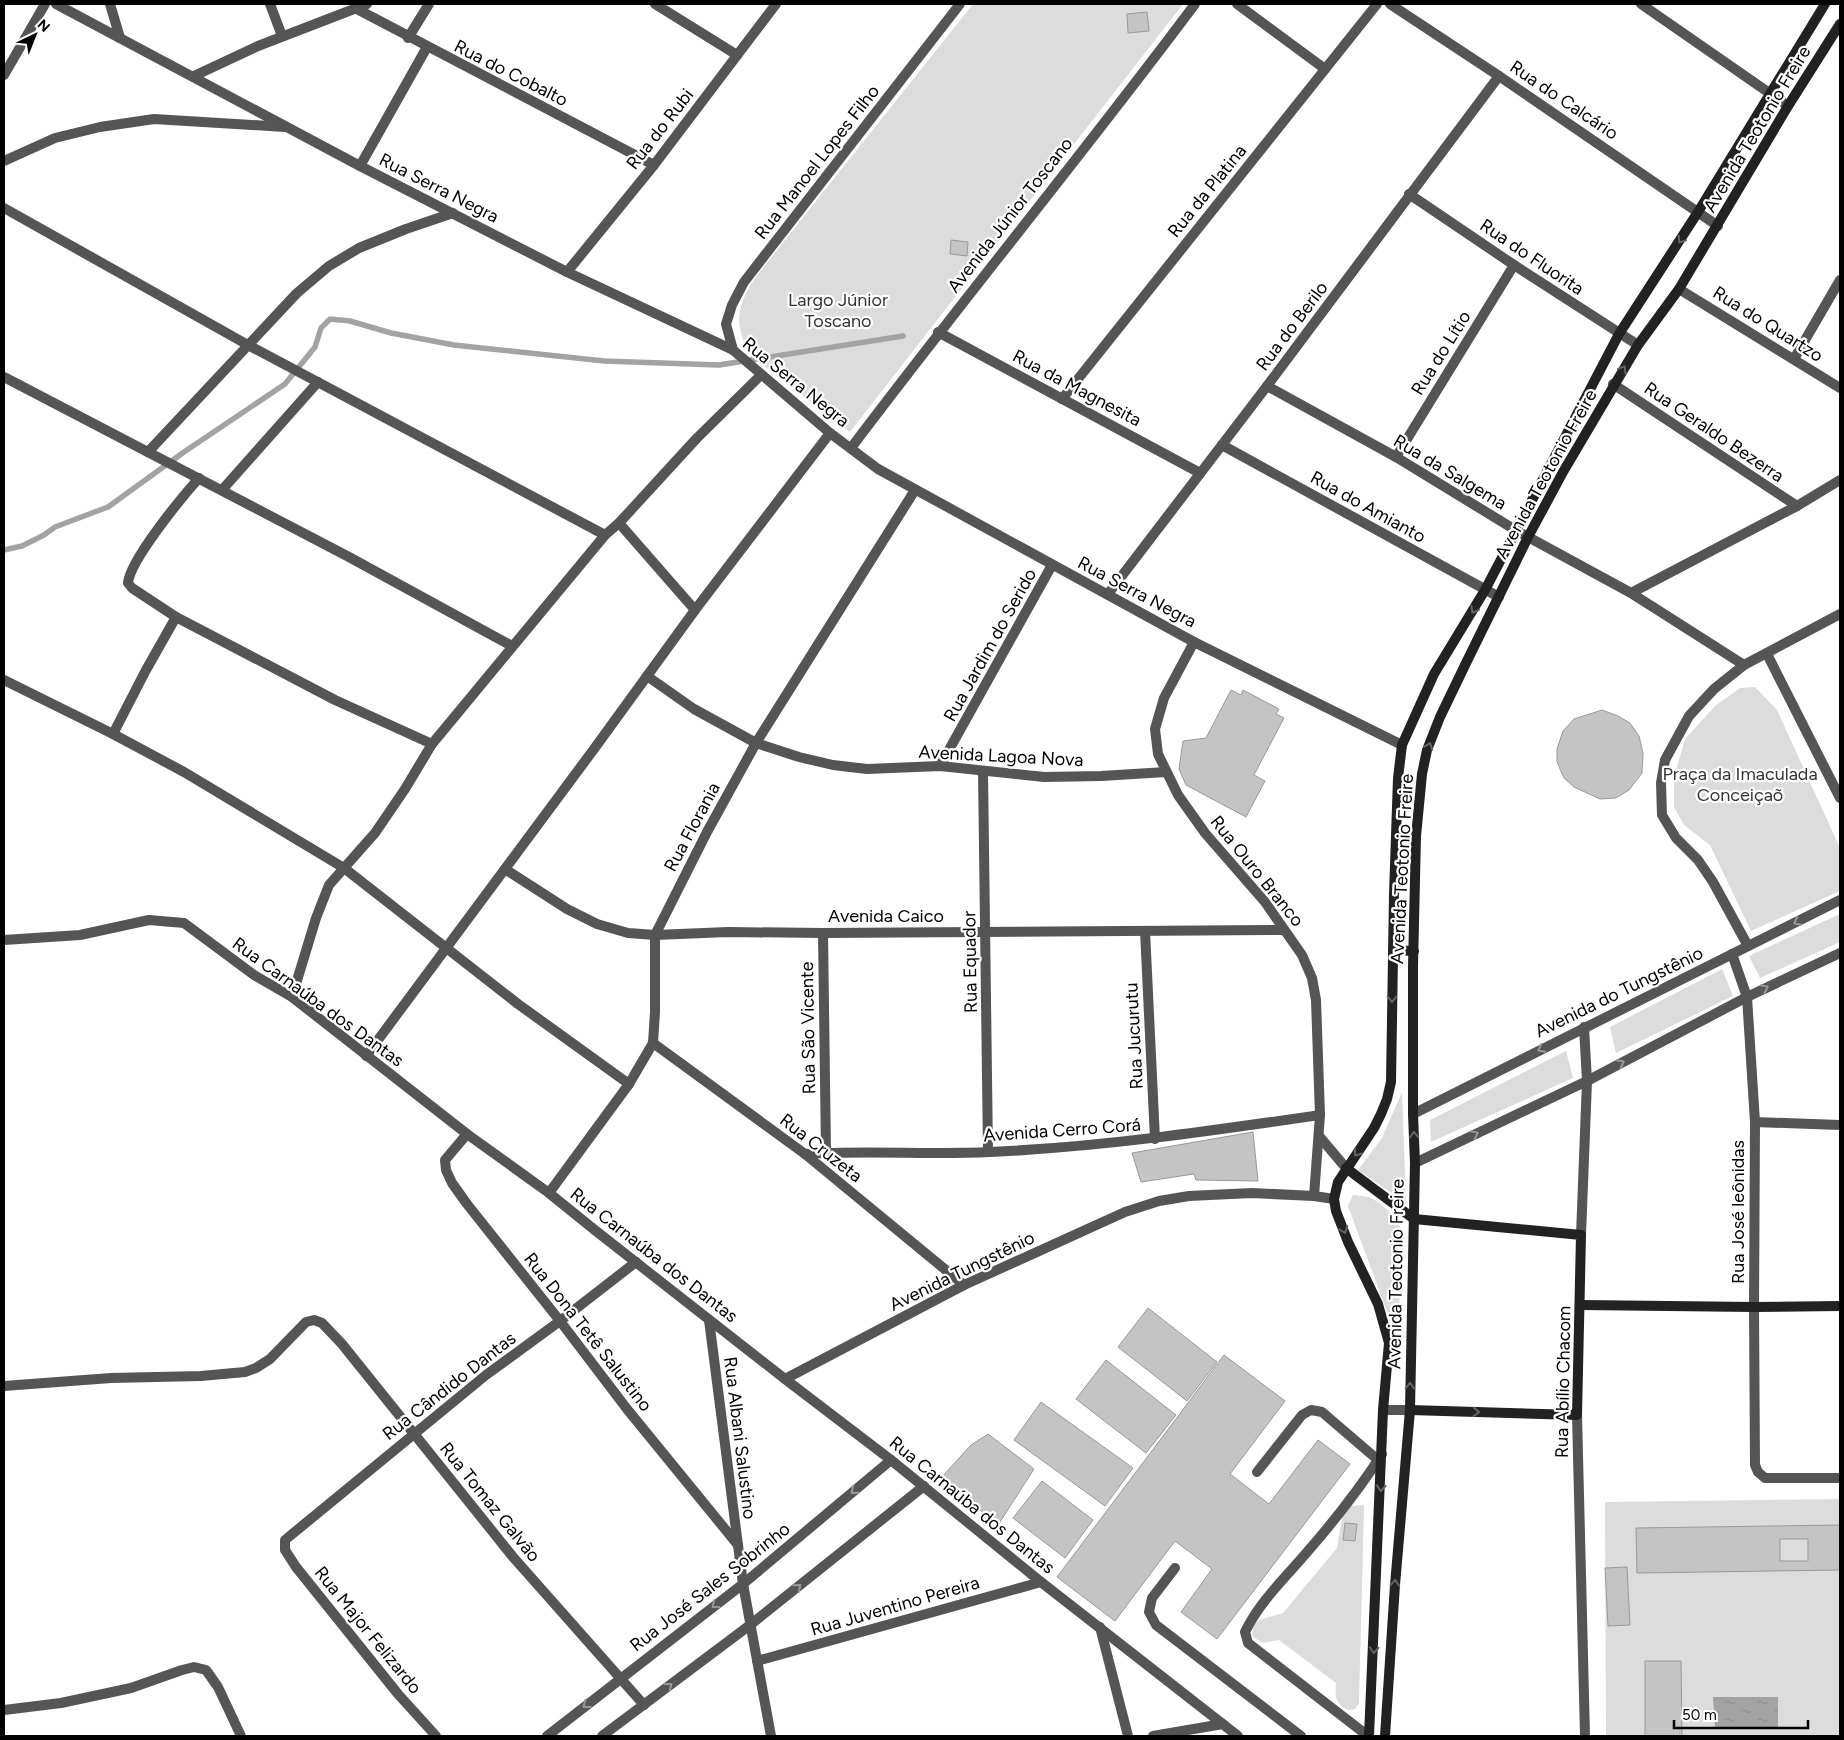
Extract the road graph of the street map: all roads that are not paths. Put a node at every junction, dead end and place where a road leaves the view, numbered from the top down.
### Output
1 (45, 4) edge
2 (56, 4) edge
3 (110, 4) edge
4 (270, 4) edge
5 (366, 4) edge
6 (429, 4) edge
7 (655, 4) edge
8 (776, 4) edge
9 (960, 4) edge
10 (1195, 4) edge
11 (1237, 4) edge
12 (1377, 4) edge
13 (1390, 4) edge
14 (1641, 4) edge
15 (1825, 4) edge
16 (354, 8) junction
17 (1840, 24) edge
18 (282, 36) junction
19 (120, 38) junction
20 (408, 38) junction
21 (427, 47) junction
22 (737, 55) junction
23 (1326, 70) junction
24 (4, 75) edge
25 (194, 76) junction
26 (1499, 76) junction
27 (1771, 93) junction
28 (1788, 106) junction
29 (288, 127) junction
30 (4, 161) edge
31 (654, 165) junction
32 (360, 166) junction
33 (1409, 194) junction
34 (4, 208) edge
35 (1698, 212) junction
36 (453, 213) junction
37 (1718, 226) junction
38 (1514, 265) junction
39 (567, 272) junction
40 (1840, 280) edge
41 (1679, 288) junction
42 (938, 332) junction
43 (1619, 334) junction
44 (248, 345) junction
45 (1638, 345) junction
46 (733, 350) junction
47 (1794, 358) junction
48 (761, 375) junction
49 (4, 377) edge
50 (318, 382) junction
51 (1614, 384) junction
52 (1267, 386) junction
53 (1840, 388) edge
54 (1062, 399) junction
55 (830, 433) junction
56 (1222, 445) junction
57 (851, 448) junction
58 (148, 452) junction
59 (1396, 457) junction
60 (1200, 473) junction
61 (199, 478) junction
62 (1840, 480) edge
63 (222, 490) junction
64 (915, 490) junction
65 (1797, 506) junction
66 (619, 523) junction
67 (1517, 531) junction
68 (605, 536) junction
69 (1528, 537) junction
70 (1052, 565) junction
71 (1485, 590) junction
72 (1631, 593) junction
73 (1108, 594) junction
74 (1499, 598) junction
75 (695, 610) junction
76 (1840, 614) edge
77 (176, 617) junction
78 (1194, 642) junction
79 (512, 646) junction
80 (1767, 654) junction
81 (1744, 665) junction
82 (647, 676) junction
83 (4, 680) edge
84 (113, 734) junction
85 (756, 743) junction
86 (432, 744) junction
87 (1402, 745) junction
88 (940, 766) junction
89 (983, 772) junction
90 (1166, 772) junction
91 (1840, 798) edge
92 (344, 868) junction
93 (505, 869) junction
94 (1840, 900) edge
95 (1284, 930) junction
96 (1145, 931) junction
97 (986, 932) junction
98 (823, 933) junction
99 (655, 935) junction
100 (4, 940) edge
101 (1748, 946) junction
102 (446, 947) junction
103 (1393, 950) junction
104 (1414, 951) junction
105 (1840, 952) edge
106 (1732, 954) junction
107 (292, 997) junction
108 (1747, 997) junction
109 (1584, 1027) junction
110 (652, 1043) junction
111 (366, 1056) junction
112 (1586, 1081) junction
113 (629, 1084) junction
114 (1413, 1114) junction
115 (1320, 1115) junction
116 (1755, 1122) junction
117 (1840, 1126) edge
118 (467, 1134) junction
119 (1319, 1136) junction
120 (1155, 1139) junction
121 (988, 1152) junction
122 (826, 1153) junction
123 (805, 1154) junction
124 (1415, 1163) junction
125 (1346, 1168) junction
126 (549, 1193) junction
127 (1314, 1196) junction
128 (1334, 1199) junction
129 (1414, 1219) junction
130 (1581, 1235) junction
131 (636, 1262) junction
132 (964, 1285) junction
133 (1581, 1305) junction
134 (1840, 1306) edge
135 (1754, 1307) junction
136 (709, 1320) junction
137 (560, 1321) junction
138 (785, 1379) junction
139 (4, 1386) edge
140 (1384, 1410) junction
141 (1410, 1410) junction
142 (1577, 1414) junction
143 (414, 1433) junction
144 (1380, 1456) junction
145 (891, 1460) junction
146 (1257, 1472) dead end
147 (1840, 1478) edge
148 (924, 1486) junction
149 (285, 1540) joint
150 (738, 1545) junction
151 (1175, 1568) dead end
152 (1041, 1582) junction
153 (743, 1584) junction
154 (750, 1625) junction
155 (1100, 1627) junction
156 (757, 1661) junction
157 (620, 1678) junction
158 (644, 1705) junction
159 (4, 1710) edge
160 (1223, 1724) junction
161 (241, 1736) edge
162 (436, 1736) edge
163 (547, 1736) edge
164 (602, 1736) edge
165 (771, 1736) edge
166 (1128, 1736) edge
167 (1153, 1736) edge
168 (1238, 1736) edge
169 (1301, 1736) edge
170 (1369, 1736) edge
171 (1385, 1736) edge
172 (1584, 1736) edge

1 - 24 street
2 - 19 street, Rua Serra Negra
3 - 19 street
4 - 18 street
5 - 16 street
6 - 20 street
7 - 22 street
8 - 22 street, Rua do Rubi
9 - 46 street, Rua Manoel Lopes Filho
10 - 42 street, Avenida Júnior Toscano
11 - 23 street
12 - 23 street, Rua da Platina
13 - 26 street, Rua do Calcário
14 - 27 street
15 - 27 street, Avenida Teotonio Freire
16 - 18 street
16 - 20 street, Rua do Cobalto
17 - 28 street, Avenida Teotonio Freire
18 - 25 street
19 - 25 street, Rua Serra Negra
20 - 21 street, Rua do Cobalto
21 - 31 street, Rua do Cobalto
21 - 32 street
22 - 31 street, Rua do Rubi
23 - 54 street, Rua da Platina
25 - 29 street, Rua Serra Negra
26 - 33 street, Rua do Berilo
26 - 35 street, Rua do Calcário
27 - 28 street
27 - 35 street, Avenida Teotonio Freire
28 - 37 street, Avenida Teotonio Freire
29 - 30 street
29 - 32 street, Rua Serra Negra
31 - 39 street, Rua do Rubi
32 - 36 street, Rua Serra Negra
33 - 38 street, Rua do Fluorita
33 - 52 street, Rua do Berilo
34 - 44 street
35 - 37 street, Rua do Calcário
35 -> 43 street, Avenida Teotonio Freire
36 - 39 street, Rua Serra Negra
36 - 44 street
37 - 41 street, Avenida Teotonio Freire
38 - 43 street, Rua do Fluorita
38 - 59 street, Rua do Lítio
39 - 46 street, Rua Serra Negra
40 - 47 street
41 - 45 street, Avenida Teotonio Freire
41 - 47 street, Rua do Quartzo
42 - 54 street, Rua da Magnesita
42 - 57 street, Avenida Júnior Toscano
43 - 45 street, Rua do Fluorita
43 - 67 street, Avenida Teotonio Freire
44 - 50 street
44 - 58 street
51 -> 45 street, Avenida Teotonio Freire
46 - 48 street, Rua Serra Negra
47 - 53 street, Rua do Quartzo
48 - 55 street, Rua Serra Negra
48 - 66 street
49 - 58 street
50 - 63 street
50 - 68 street
51 - 65 street, Rua Geraldo Bezerra
51 - 69 street, Avenida Teotonio Freire
52 - 56 street, Rua do Berilo
52 - 59 street, Rua da Salgema
54 - 60 street, Rua da Magnesita
55 - 57 street, Rua Serra Negra
55 - 75 street
56 - 60 street, Rua do Berilo
56 - 71 street, Rua do Amianto
57 - 64 street, Rua Serra Negra
58 - 61 street
59 - 67 street, Rua da Salgema
60 - 73 street, Rua do Berilo
61 - 63 street
61 - 77 street
62 - 65 street
63 - 79 street
64 - 70 street, Rua Serra Negra
64 - 85 street, Rua Florania
65 - 72 street
66 - 68 street
66 - 75 street
67 - 69 street, Rua da Salgema
67 - 71 street, Avenida Teotonio Freire
68 - 79 street
69 - 72 street, Rua da Salgema
69 - 74 street, Avenida Teotonio Freire
70 - 73 street, Rua Serra Negra
70 - 88 street, Rua Jardim do Serido
71 - 74 street, Rua do Amianto
71 -> 87 street, Avenida Teotonio Freire
72 - 81 street, Rua da Salgema
73 - 78 street, Rua Serra Negra
104 -> 74 street, Avenida Teotonio Freire
75 - 82 street
76 - 80 street
77 - 84 street
77 - 86 street
78 - 87 street, Rua Serra Negra
78 - 90 street, Rua Ouro Branco
79 - 86 street
80 - 81 street
80 - 91 street
81 - 101 street
82 - 85 street, Avenida Lagoa Nova
82 - 93 street
83 - 84 street
84 - 92 street
85 - 88 street, Avenida Lagoa Nova
85 - 99 street, Rua Florania
86 - 92 street
87 - 103 street, Avenida Teotonio Freire
88 - 89 street, Avenida Lagoa Nova
89 - 90 street, Avenida Lagoa Nova
89 - 97 street, Rua Equador
90 - 95 street, Rua Ouro Branco
92 - 102 street
92 - 107 street
93 - 99 street, Avenida Caico
93 - 102 street
94 -> 101 street, Avenida do Tungstênio
95 - 96 street, Avenida Caico
95 - 115 street, Rua Ouro Branco
96 - 97 street, Avenida Caico
96 - 120 street, Rua Jucurutu
97 - 98 street, Avenida Caico
97 - 121 street, Rua Equador
98 - 99 street, Avenida Caico
98 - 122 street, Rua São Vicente
99 - 110 street, Rua Florania
100 - 107 street, Rua Carnaúba dos Dantas
101 - 106 street, Avenida do Tungstênio
102 - 111 street
102 - 113 street
103 - 104 street
103 -> 125 street, Avenida Teotonio Freire
104 - 114 street, Avenida Teotonio Freire
108 -> 105 street
106 - 108 street, Rua José leônidas
106 - 109 street, Avenida do Tungstênio
107 - 111 street, Rua Carnaúba dos Dantas
112 -> 108 street
108 - 116 street, Rua José leônidas
109 - 112 street, Rua Abílio Chacom
109 -> 114 street, Avenida do Tungstênio
110 - 113 street, Rua Florania
110 - 123 street, Rua Cruzeta
111 - 118 street, Rua Carnaúba dos Dantas
124 -> 112 street
112 - 130 street, Rua Abílio Chacom
113 - 126 street, Rua Florania
124 -> 114 street, Avenida Teotonio Freire
115 - 119 street, Rua Ouro Branco
115 - 120 street, Avenida Cerro Corá
116 - 117 street
116 - 135 street, Rua José leônidas
118 - 126 street, Rua Carnaúba dos Dantas
118 - 137 street, Rua Dona Tetê Salustino
119 - 125 street
119 - 127 street, Rua Ouro Branco
120 - 121 street, Avenida Cerro Corá
121 - 122 street, Avenida Cerro Corá
122 - 123 street, Avenida Cerro Corá
123 - 132 street, Rua Cruzeta
124 - 129 street, Avenida Teotonio Freire
125 - 128 street, Avenida Teotonio Freire
125 - 129 street
126 - 131 street, Rua Carnaúba dos Dantas
127 - 128 street, Avenida Tungstênio
127 - 132 street, Avenida Tungstênio
128 -> 140 street, Avenida Teotonio Freire
129 - 130 street
141 -> 129 street, Avenida Teotonio Freire
130 - 133 street, Rua Abílio Chacom
131 - 136 street, Rua Carnaúba dos Dantas
131 - 137 street, Rua Cândido Dantas
132 - 138 street, Avenida Tungstênio
133 - 135 street
133 - 142 street, Rua Abílio Chacom
134 - 135 street
135 - 147 street, Rua José leônidas
136 - 138 street, Rua Carnaúba dos Dantas
136 - 150 street, Rua Albani Salustino
137 - 143 street, Rua Cândido Dantas
137 - 150 street, Rua Dona Tetê Salustino
138 - 145 street, Rua Carnaúba dos Dantas
139 - 143 street, Rua Tomaz Galvão
140 - 141 street
140 - 144 street, Avenida Teotonio Freire
141 -> 142 street
171 -> 141 street, Avenida Teotonio Freire
142 - 172 street, Rua Abílio Chacom
143 - 149 street, Rua Cândido Dantas
143 - 157 street, Rua Tomaz Galvão
144 - 146 street
144 -> 170 street, Avenida Teotonio Freire
144 - 170 street, Avenida Teotonio Freire
145 - 148 street, Rua Carnaúba dos Dantas
145 -> 153 street, Rua José Sales Sobrinho
148 - 152 street, Rua Carnaúba dos Dantas
154 -> 148 street
149 - 162 street, Rua Major Felizardo
150 - 153 street, Rua Albani Salustino
151 - 169 street
152 - 155 street, Rua Carnaúba dos Dantas
152 - 156 street, Rua Juventino Pereira
153 - 154 street, Rua Albani Salustino
153 -> 157 street, Rua José Sales Sobrinho
154 - 156 street, Rua Albani Salustino
158 -> 154 street
155 - 160 street, Rua Carnaúba dos Dantas
155 - 166 street
156 - 165 street, Rua Albani Salustino
157 - 158 street, Rua Tomaz Galvão
157 -> 163 street, Rua José Sales Sobrinho
158 - 164 street
159 - 161 street
160 - 167 street
160 - 168 street, Rua Carnaúba dos Dantas

